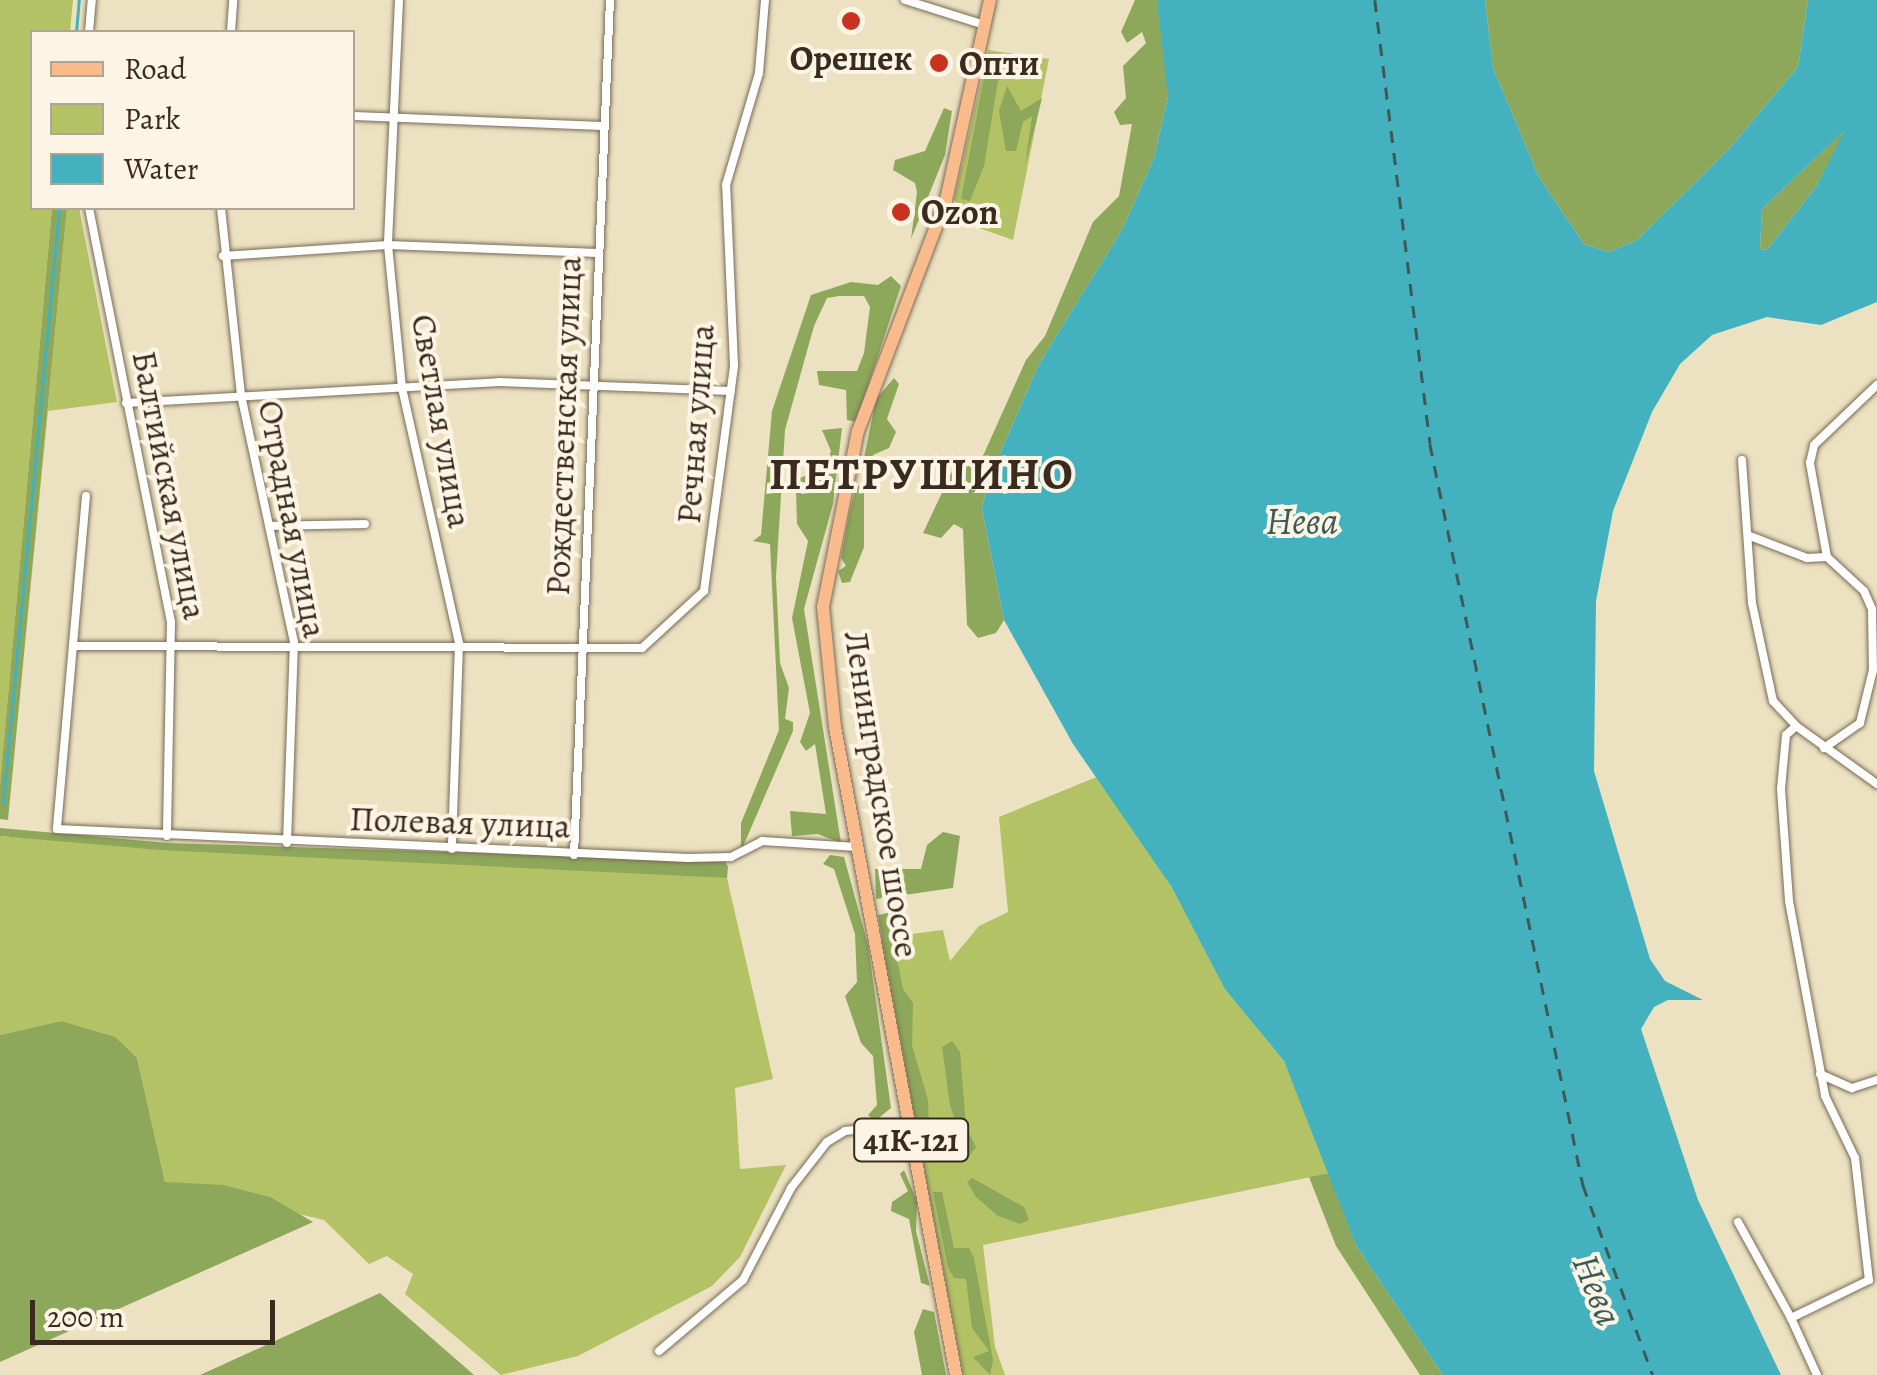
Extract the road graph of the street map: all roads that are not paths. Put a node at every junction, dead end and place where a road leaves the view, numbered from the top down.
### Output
1 (92, 0) edge
2 (233, 0) edge
3 (399, 0) edge
4 (610, 0) edge
5 (766, 0) edge
6 (905, 0) edge
7 (990, 0) edge
8 (985, 25) junction
9 (89, 30) edge
10 (232, 30) edge
11 (355, 116) edge
12 (394, 119) junction
13 (604, 126) junction
14 (89, 210) edge
15 (221, 210) edge
16 (388, 245) junction
17 (598, 254) junction
18 (223, 256) junction
19 (592, 385) junction
20 (1877, 386) edge
21 (402, 388) junction
22 (731, 391) junction
23 (240, 394) junction
24 (126, 404) junction
25 (1742, 460) dead end
26 (86, 496) dead end
27 (365, 524) dead end
28 (269, 526) junction
29 (1750, 536) junction
30 (1827, 557) junction
31 (294, 642) junction
32 (459, 644) junction
33 (172, 645) junction
34 (73, 646) junction
35 (581, 648) junction
36 (1796, 726) junction
37 (1824, 748) junction
38 (1877, 784) edge
39 (167, 836) junction
40 (286, 843) junction
41 (857, 847) junction
42 (452, 850) junction
43 (574, 855) junction
44 (1820, 1074) junction
45 (1877, 1080) edge
46 (908, 1124) junction
47 (1738, 1222) dead end
48 (1872, 1246) edge
49 (1791, 1318) junction
50 (659, 1351) dead end
51 (956, 1375) edge
52 (1818, 1375) edge

1 - 9 street
2 - 10 street
3 - 12 street, Светлая улица
4 - 13 street, Рождественская улица
5 - 22 street, Речная улица
6 - 8 street
7 - 8 main road, Ленинградское шоссе / 41К-121
8 - 41 main road, Ленинградское шоссе / 41К-121
11 - 12 street
12 - 13 street
12 - 16 street, Светлая улица
13 - 17 street, Рождественская улица
14 - 24 street, Балтийская улица
15 - 18 street, Отрадная улица
16 - 17 street
16 - 18 street
16 - 21 street, Светлая улица
17 - 19 street, Рождественская улица
18 - 23 street, Отрадная улица
19 - 21 street
19 - 22 street
19 - 35 street, Рождественская улица
20 - 30 street
21 - 23 street
21 - 32 street, Светлая улица
22 - 35 street, Речная улица
23 - 24 street
23 - 28 street, Отрадная улица
24 - 33 street, Балтийская улица
25 - 29 street
26 - 34 street
27 - 28 street
28 - 31 street, Отрадная улица
29 - 30 street
29 - 36 street
30 - 37 street
31 - 32 street, Речная улица
31 - 33 street, Речная улица
31 - 40 street, Отрадная улица
32 - 35 street, Речная улица
32 - 42 street, Светлая улица
33 - 34 street, Речная улица
33 - 39 street, Балтийская улица
34 - 39 street, Полевая улица
35 - 43 street, Рождественская улица
36 - 37 street
36 - 44 street
37 - 38 street
39 - 40 street, Полевая улица
40 - 42 street, Полевая улица
41 - 43 street, Полевая улица
41 - 46 main road, Ленинградское шоссе / 41К-121
42 - 43 street, Полевая улица
44 - 45 street
44 - 48 street
46 - 50 street
46 - 51 main road, Ленинградское шоссе / 41К-121
47 - 49 street
48 - 49 street
49 - 52 street

